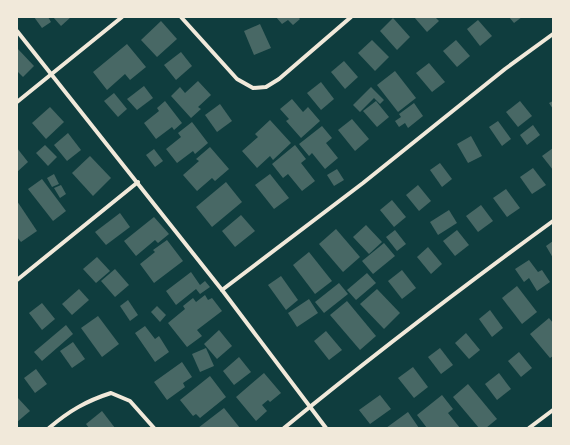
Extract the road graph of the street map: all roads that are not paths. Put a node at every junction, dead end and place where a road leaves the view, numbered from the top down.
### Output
1 (122, 17) edge
2 (180, 17) edge
3 (351, 17) edge
4 (17, 30) edge
5 (553, 34) edge
6 (52, 74) junction
7 (17, 102) edge
8 (138, 182) junction
9 (553, 221) edge
10 (17, 280) edge
11 (222, 290) junction
12 (310, 406) junction
13 (553, 410) edge
14 (49, 428) edge
15 (154, 428) edge
16 (284, 428) edge
17 (326, 428) edge
18 (529, 428) edge

1 - 6 street
2 - 3 street
4 - 6 street
5 - 11 street
6 - 7 street
6 - 8 street
8 - 10 street
8 - 11 street
9 - 12 street
11 - 12 street
12 - 16 street
12 - 17 street
13 - 18 street
14 - 15 street

